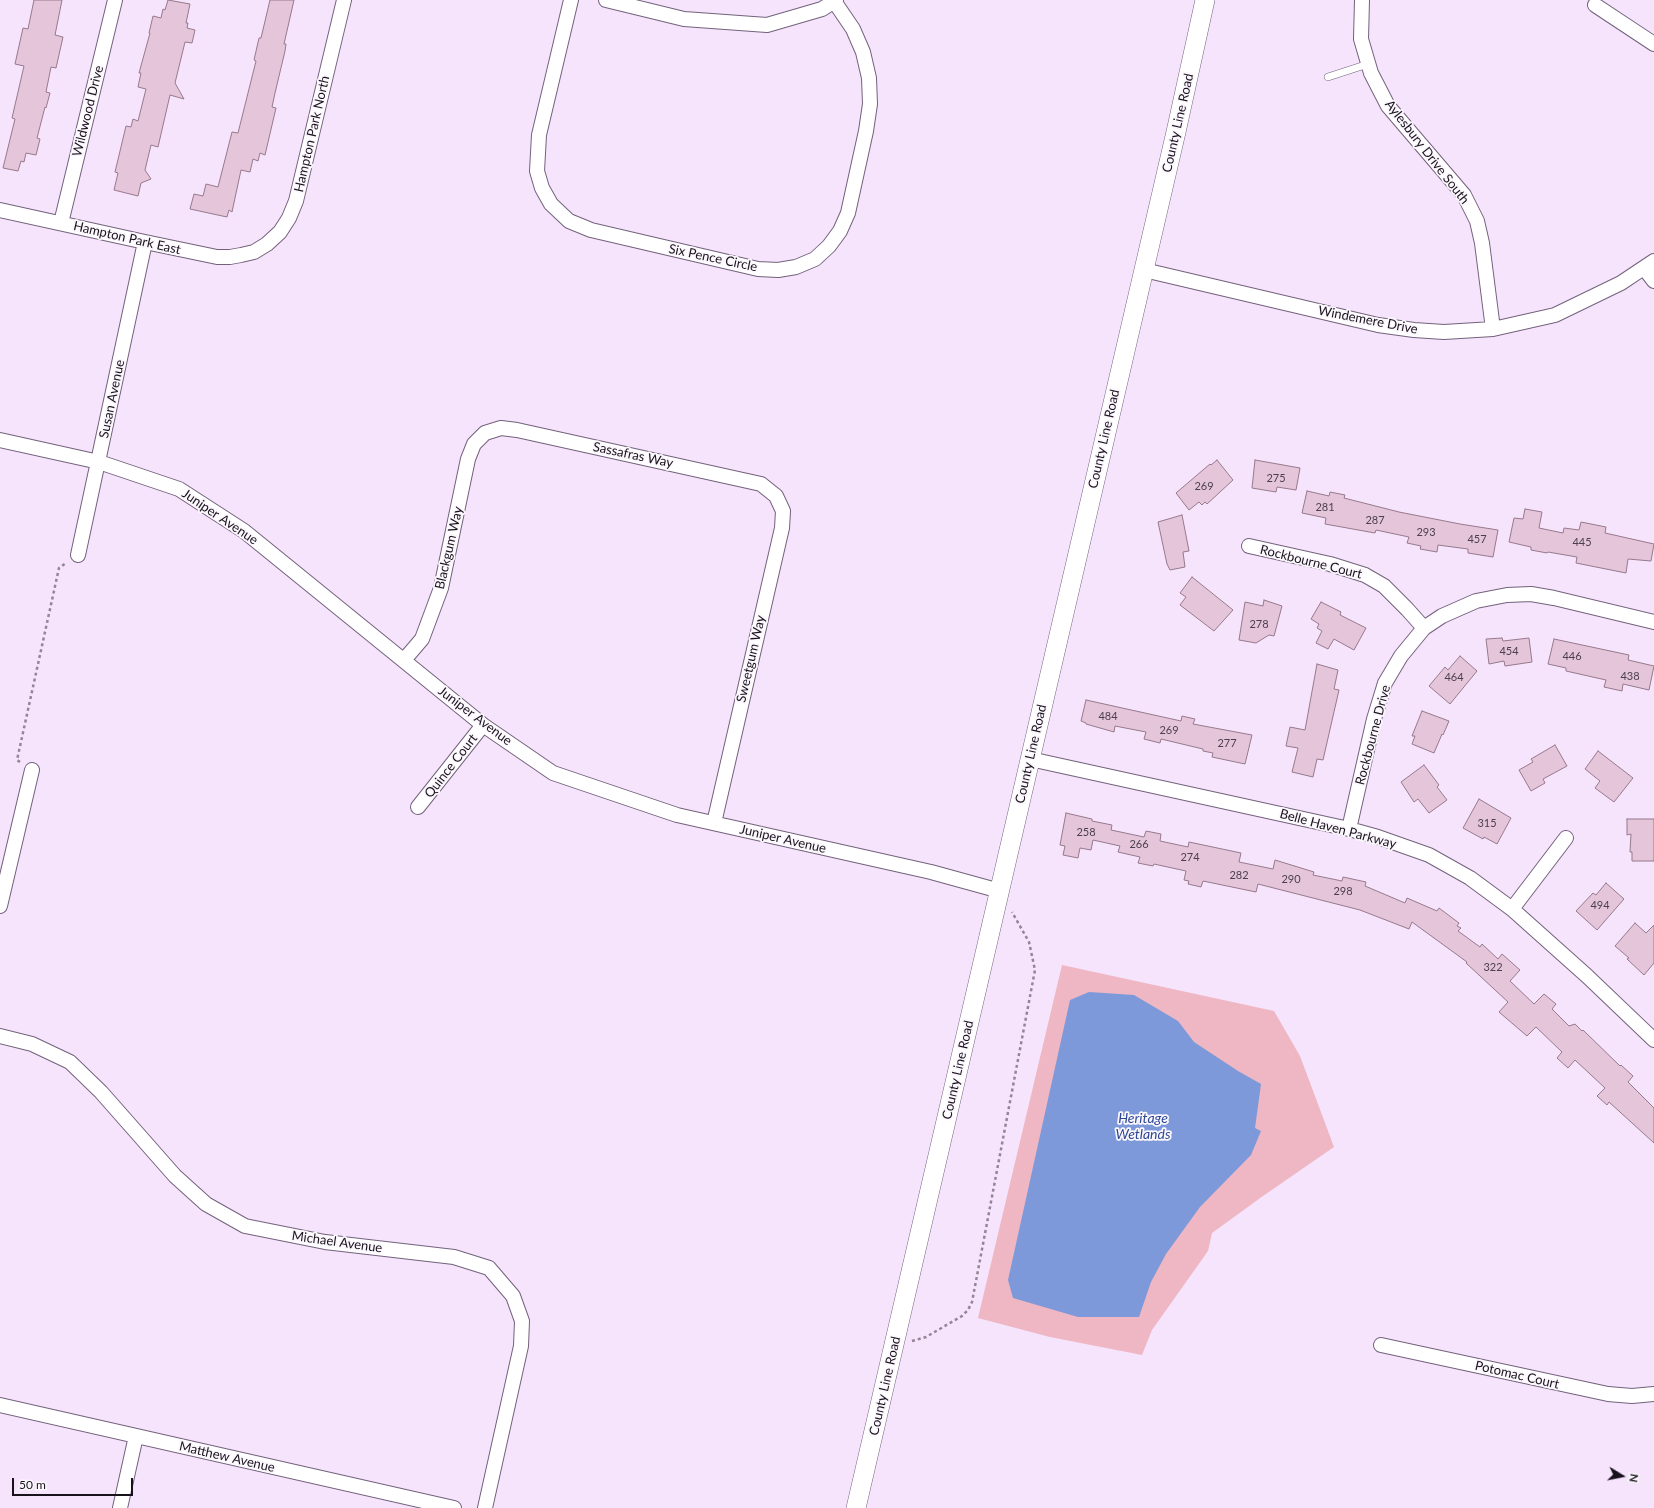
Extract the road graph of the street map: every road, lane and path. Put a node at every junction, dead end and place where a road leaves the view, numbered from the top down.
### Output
1 (115, 0) edge
2 (344, 0) edge
3 (571, 0) edge
4 (606, 0) edge
5 (1205, 0) edge
6 (1362, 0) edge
7 (835, 1) edge
8 (1595, 5) dead end
9 (1654, 44) edge
10 (1368, 64) junction
11 (1328, 77) dead end
12 (0, 210) edge
13 (61, 223) junction
14 (145, 242) junction
15 (254, 252) joint
16 (1649, 264) edge
17 (1144, 270) junction
18 (1654, 281) edge
19 (1493, 329) junction
20 (485, 433) joint
21 (0, 440) edge
22 (99, 462) junction
23 (776, 496) joint
24 (1249, 546) dead end
25 (78, 555) joint
26 (1654, 622) edge
27 (1424, 628) junction
28 (404, 660) junction
29 (483, 725) junction
30 (1030, 759) junction
31 (32, 770) joint
32 (418, 807) dead end
33 (714, 822) junction
34 (1349, 829) junction
35 (1566, 838) dead end
36 (1000, 891) junction
37 (0, 906) edge
38 (1512, 909) junction
39 (0, 1036) edge
40 (1654, 1040) edge
41 (895, 1345) junction
42 (1381, 1345) dead end
43 (1654, 1394) edge
44 (0, 1405) edge
45 (136, 1436) junction
46 (120, 1508) edge
47 (454, 1508) edge
48 (485, 1508) edge
49 (856, 1508) edge

1 - 13 street, Wildwood Drive
2 - 15 street, Hampton Park North
3 - 7 street, Six Pence Circle
4 - 7 street
5 - 17 main road, County Line Road
6 - 10 street, Aylesbury Drive South
8 - 9 street
10 - 11 lane
10 - 19 street, Aylesbury Drive South
12 - 13 street, Hampton Park East
13 - 14 street, Hampton Park East
14 - 15 street, Hampton Park East
14 - 22 street, Susan Avenue
16 - 18 street
16 - 19 street, Windemere Drive
17 - 19 street, Windemere Drive
17 - 30 main road, County Line Road
20 - 23 street, Sassafras Way
20 - 28 street, Blackgum Way
21 - 22 street, Juniper Avenue
22 - 25 street, Susan Avenue
22 - 28 street, Juniper Avenue
23 - 33 street, Sweetgum Way
24 - 27 street, Rockbourne Court
25 - 31 path
26 - 27 street, Rockbourne Drive
27 - 34 street, Rockbourne Drive
28 - 29 street, Juniper Avenue
29 - 32 street, Quince Court
29 - 33 street, Juniper Avenue
30 - 34 street, Belle Haven Parkway
30 - 36 main road, County Line Road
31 - 37 street
33 - 36 street, Juniper Avenue
34 - 38 street, Belle Haven Parkway
35 - 38 street
36 - 41 main road, County Line Road
36 - 41 path
38 - 40 street, Belle Haven Parkway
39 - 48 street, Michael Avenue
41 - 49 main road, County Line Road
42 - 43 street, Potomac Court
44 - 45 street, Matthew Avenue
45 - 46 street
45 - 47 street, Matthew Avenue

